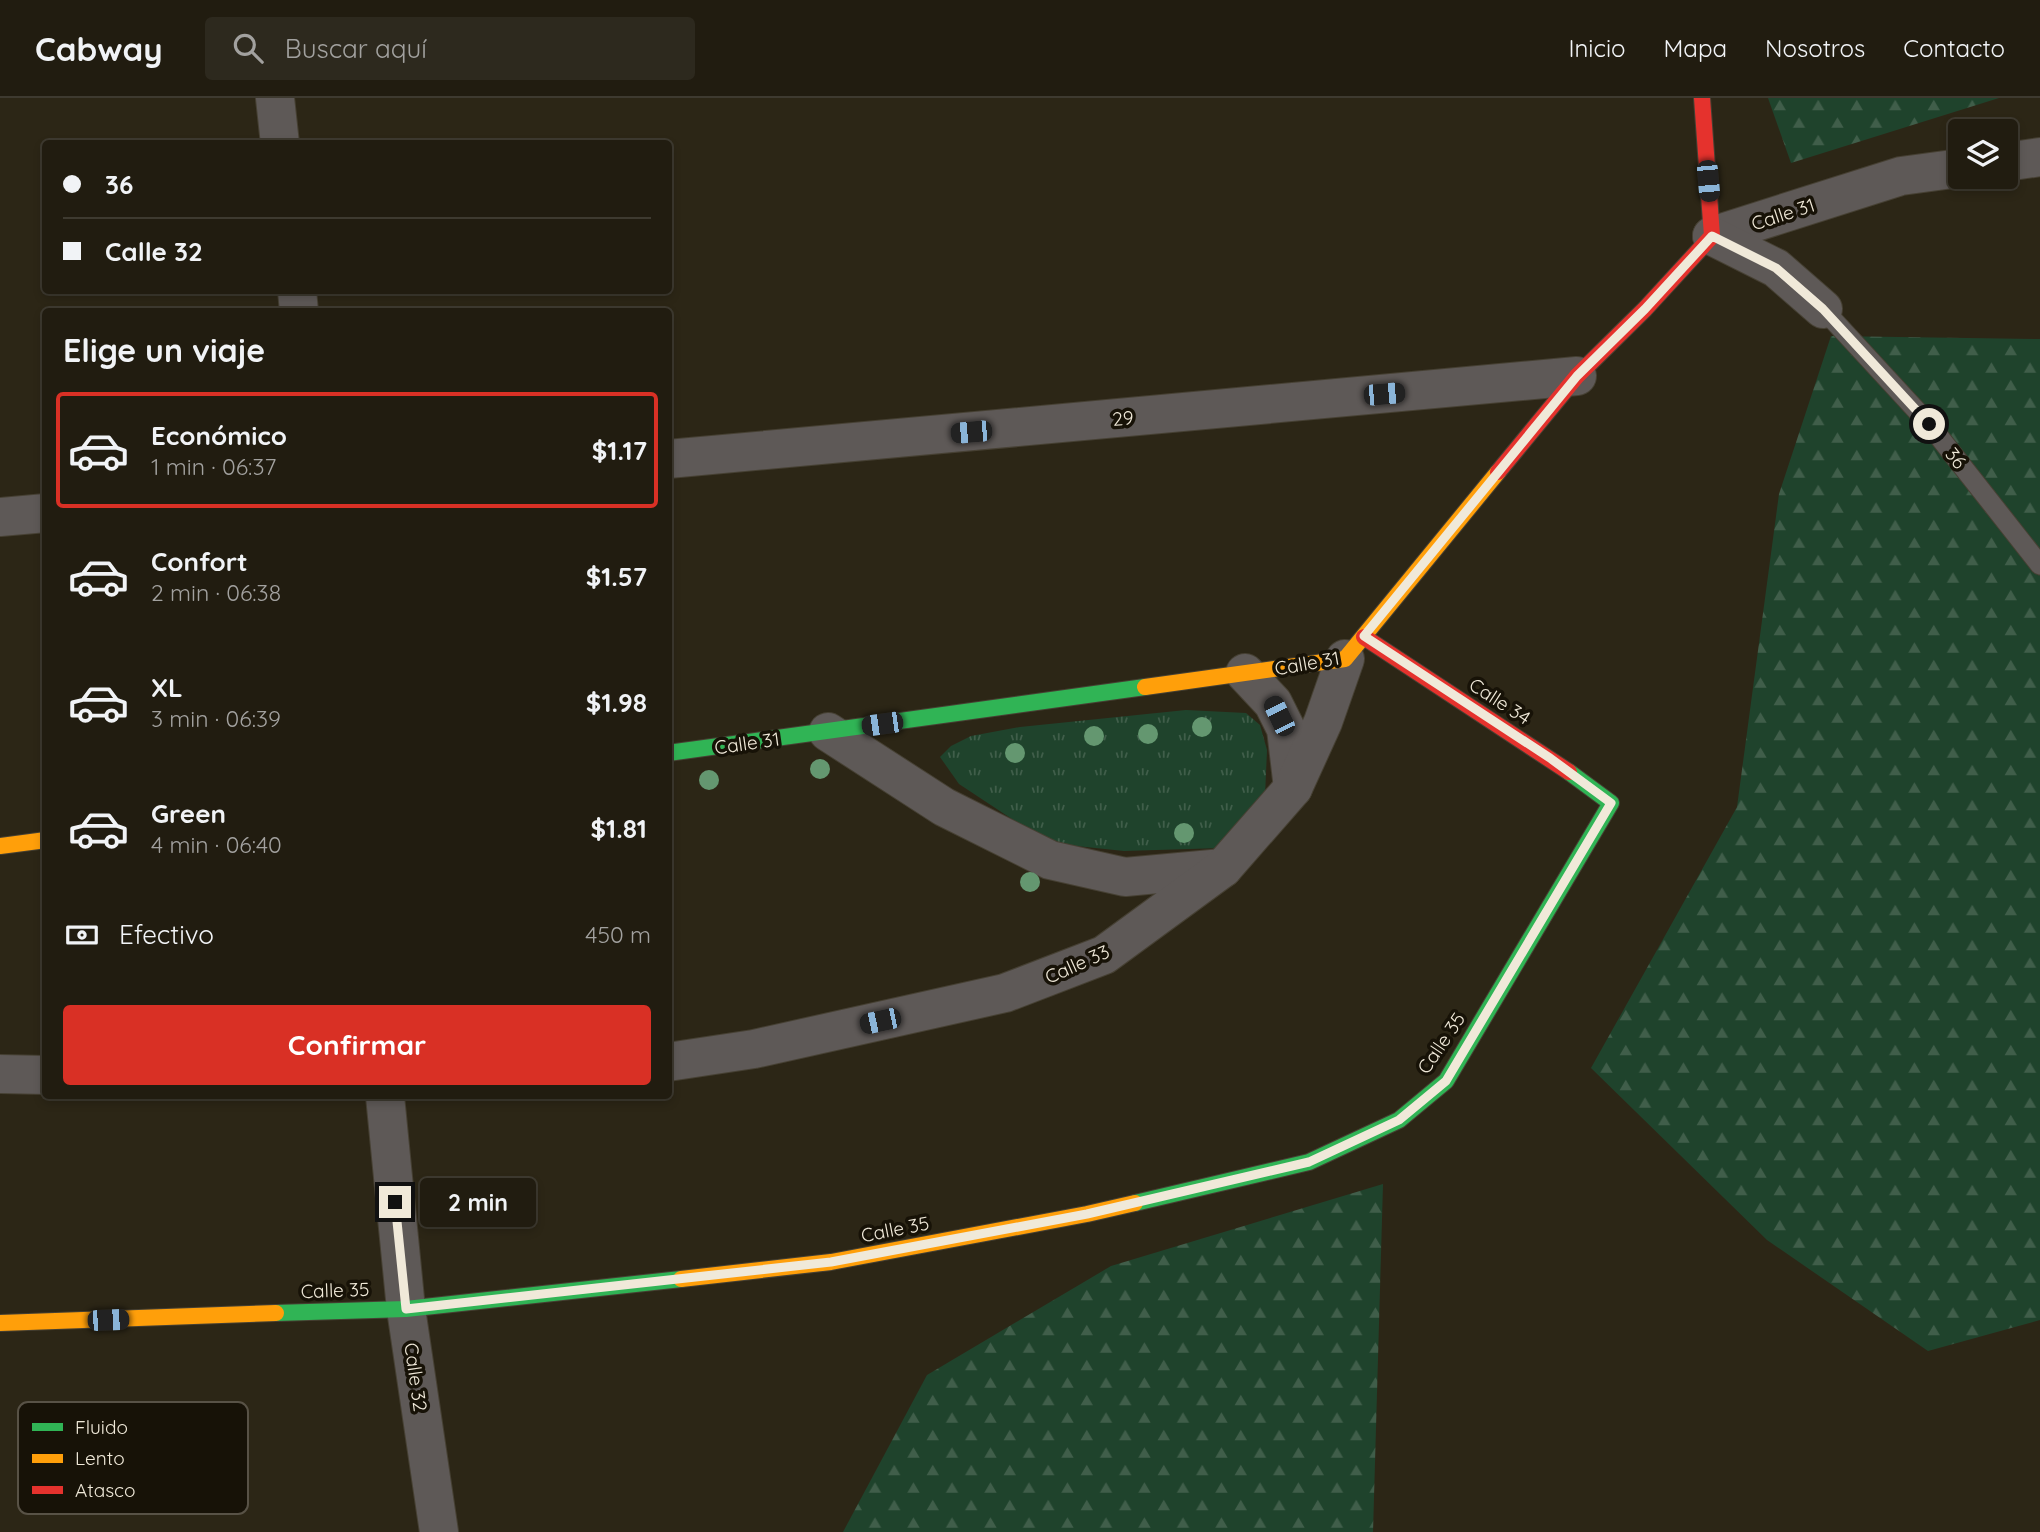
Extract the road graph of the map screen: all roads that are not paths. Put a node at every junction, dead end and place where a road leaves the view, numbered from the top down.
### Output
1 (275, 98) edge
2 (1702, 98) edge
3 (280, 140) edge
4 (2040, 157) edge
5 (2018, 160) edge
6 (1948, 170) edge
7 (1712, 236) junction
8 (1823, 309) joint
9 (1577, 376) junction
10 (672, 459) edge
11 (42, 513) edge
12 (0, 517) edge
13 (2040, 565) edge
14 (1354, 648) junction
15 (1245, 673) junction
16 (828, 732) junction
17 (672, 752) edge
18 (1293, 788) junction
19 (1611, 803) joint
20 (42, 841) edge
21 (0, 846) edge
22 (1223, 868) junction
23 (672, 1061) edge
24 (0, 1074) edge
25 (42, 1075) edge
26 (385, 1099) edge
27 (406, 1309) junction
28 (0, 1323) edge
29 (439, 1532) edge

1 - 3 street
2 - 7 street
4 - 5 street
6 - 7 street, Calle 31
7 - 8 street, 36
7 - 9 street, Calle 31
8 - 13 lane, 36
9 - 10 street, 29
9 - 14 street, Calle 31
11 - 12 street
14 - 15 street, Calle 31
14 - 18 street, Calle 33
14 - 19 street, Calle 34
15 - 16 street, Calle 31
15 - 18 street
16 - 17 street, Calle 31
16 - 22 street
18 - 22 street, Calle 33
19 - 27 street, Calle 35
20 - 21 street
22 - 23 street, Calle 33
24 - 25 street
26 - 27 street, Calle 32
27 - 28 street, Calle 35
27 - 29 street, Calle 32

